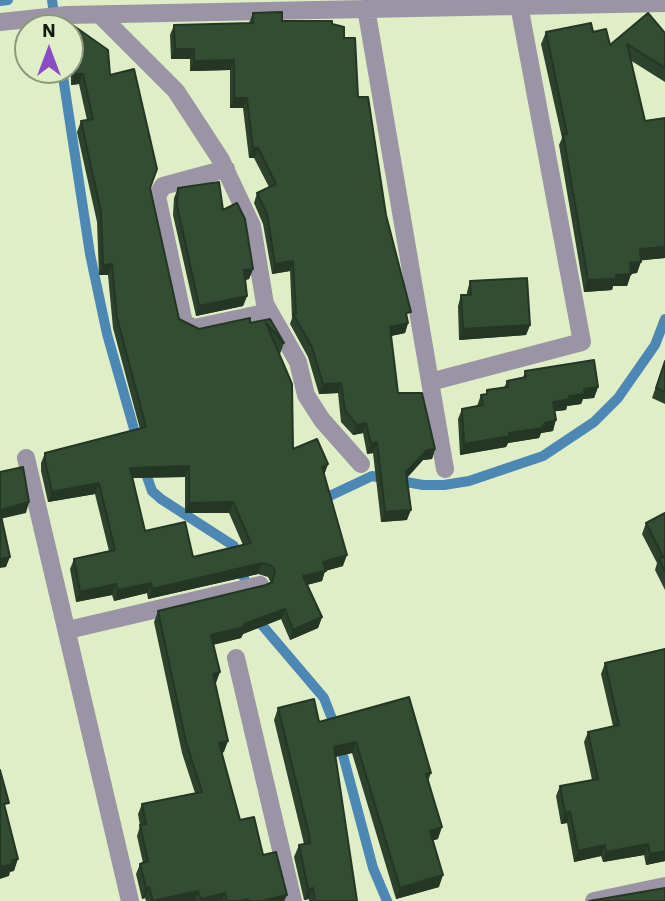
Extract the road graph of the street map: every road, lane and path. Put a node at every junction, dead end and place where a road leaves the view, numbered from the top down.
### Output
1 (665, 3) edge
2 (291, 5) edge
3 (519, 5) junction
4 (66, 7) edge
5 (366, 8) junction
6 (101, 16) junction
7 (0, 22) edge
8 (226, 169) junction
9 (269, 312) junction
10 (430, 382) junction
11 (26, 457) dead end
12 (361, 464) dead end
13 (444, 469) dead end
14 (252, 587) edge
15 (68, 630) junction
16 (236, 658) dead end
17 (665, 886) edge
18 (130, 901) edge
19 (293, 901) edge
20 (600, 901) edge

1 - 3 street
2 - 5 street
2 - 6 street
3 - 5 street
3 - 10 street
4 - 6 street
4 - 7 street
5 - 10 street
6 - 8 street
8 - 9 street
8 - 9 street
9 - 12 street
10 - 13 street
11 - 15 street
14 - 15 street
15 - 18 street
16 - 19 street
17 - 20 street

